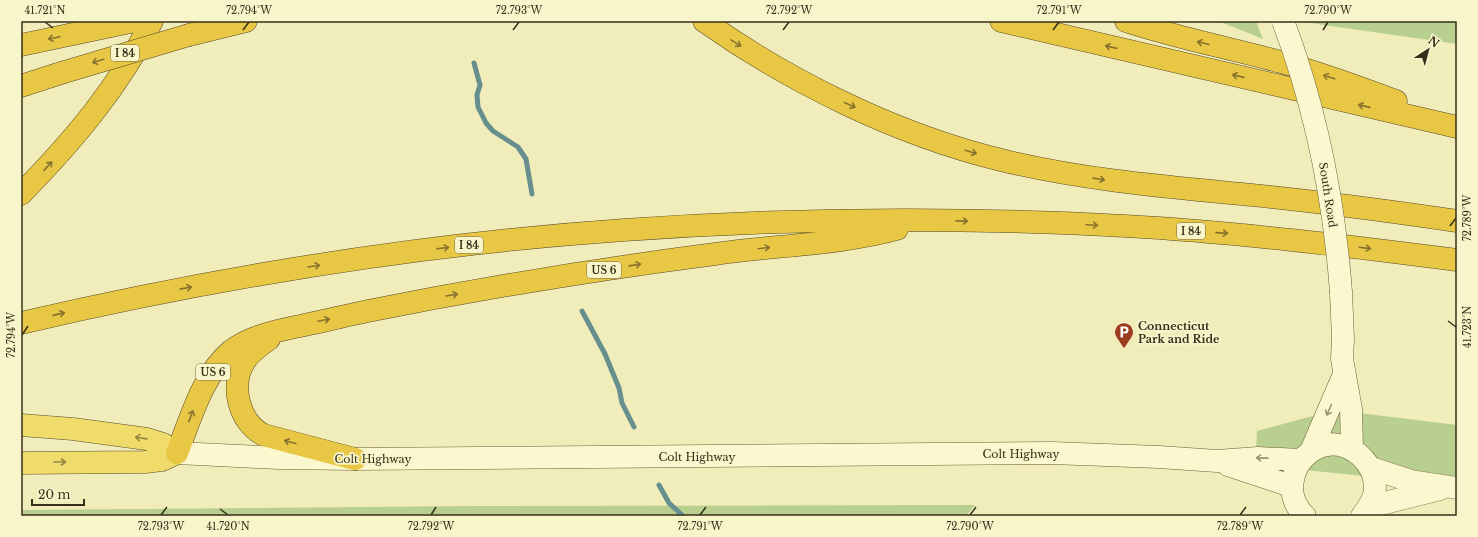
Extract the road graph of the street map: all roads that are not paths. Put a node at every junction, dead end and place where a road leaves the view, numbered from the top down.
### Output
1 (135, 21) edge
2 (152, 21) edge
3 (246, 21) edge
4 (704, 21) edge
5 (1001, 21) edge
6 (1126, 21) edge
7 (1283, 21) edge
8 (21, 45) edge
9 (21, 86) edge
10 (1457, 126) edge
11 (21, 194) edge
12 (923, 220) junction
13 (1457, 220) edge
14 (1457, 260) edge
15 (21, 323) edge
16 (286, 329) junction
17 (1344, 374) junction
18 (21, 425) edge
19 (1352, 450) junction
20 (177, 453) junction
21 (1306, 455) junction
22 (355, 459) junction
23 (1217, 461) junction
24 (21, 463) edge
25 (1370, 468) junction
26 (1292, 486) junction
27 (1451, 488) edge
28 (1366, 512) edge
29 (1303, 515) edge

1 -> 8 highway
11 -> 2 highway
3 -> 9 highway, I 84, bridge
4 -> 13 highway
10 -> 5 highway
10 -> 6 highway
7 - 17 main road, South Road, bridge
12 -> 14 highway, I 84
15 -> 12 highway, I 84
16 -> 12 highway, US 6
20 -> 16 highway, US 6
22 -> 16 highway
17 - 19 main road, South Road
17 -> 21 main road, South Road
20 -> 18 highway, Colt Highway
19 - 21 main road, Colt Highway
19 - 25 main road
20 - 22 main road, Colt Highway
24 -> 20 highway, Colt Highway
21 -> 23 main road, Colt Highway
21 - 26 main road, South Road
22 - 23 main road, Colt Highway
23 - 26 main road, Colt Highway
25 - 27 main road
25 - 28 main road
26 - 29 main road
27 - 28 main road

